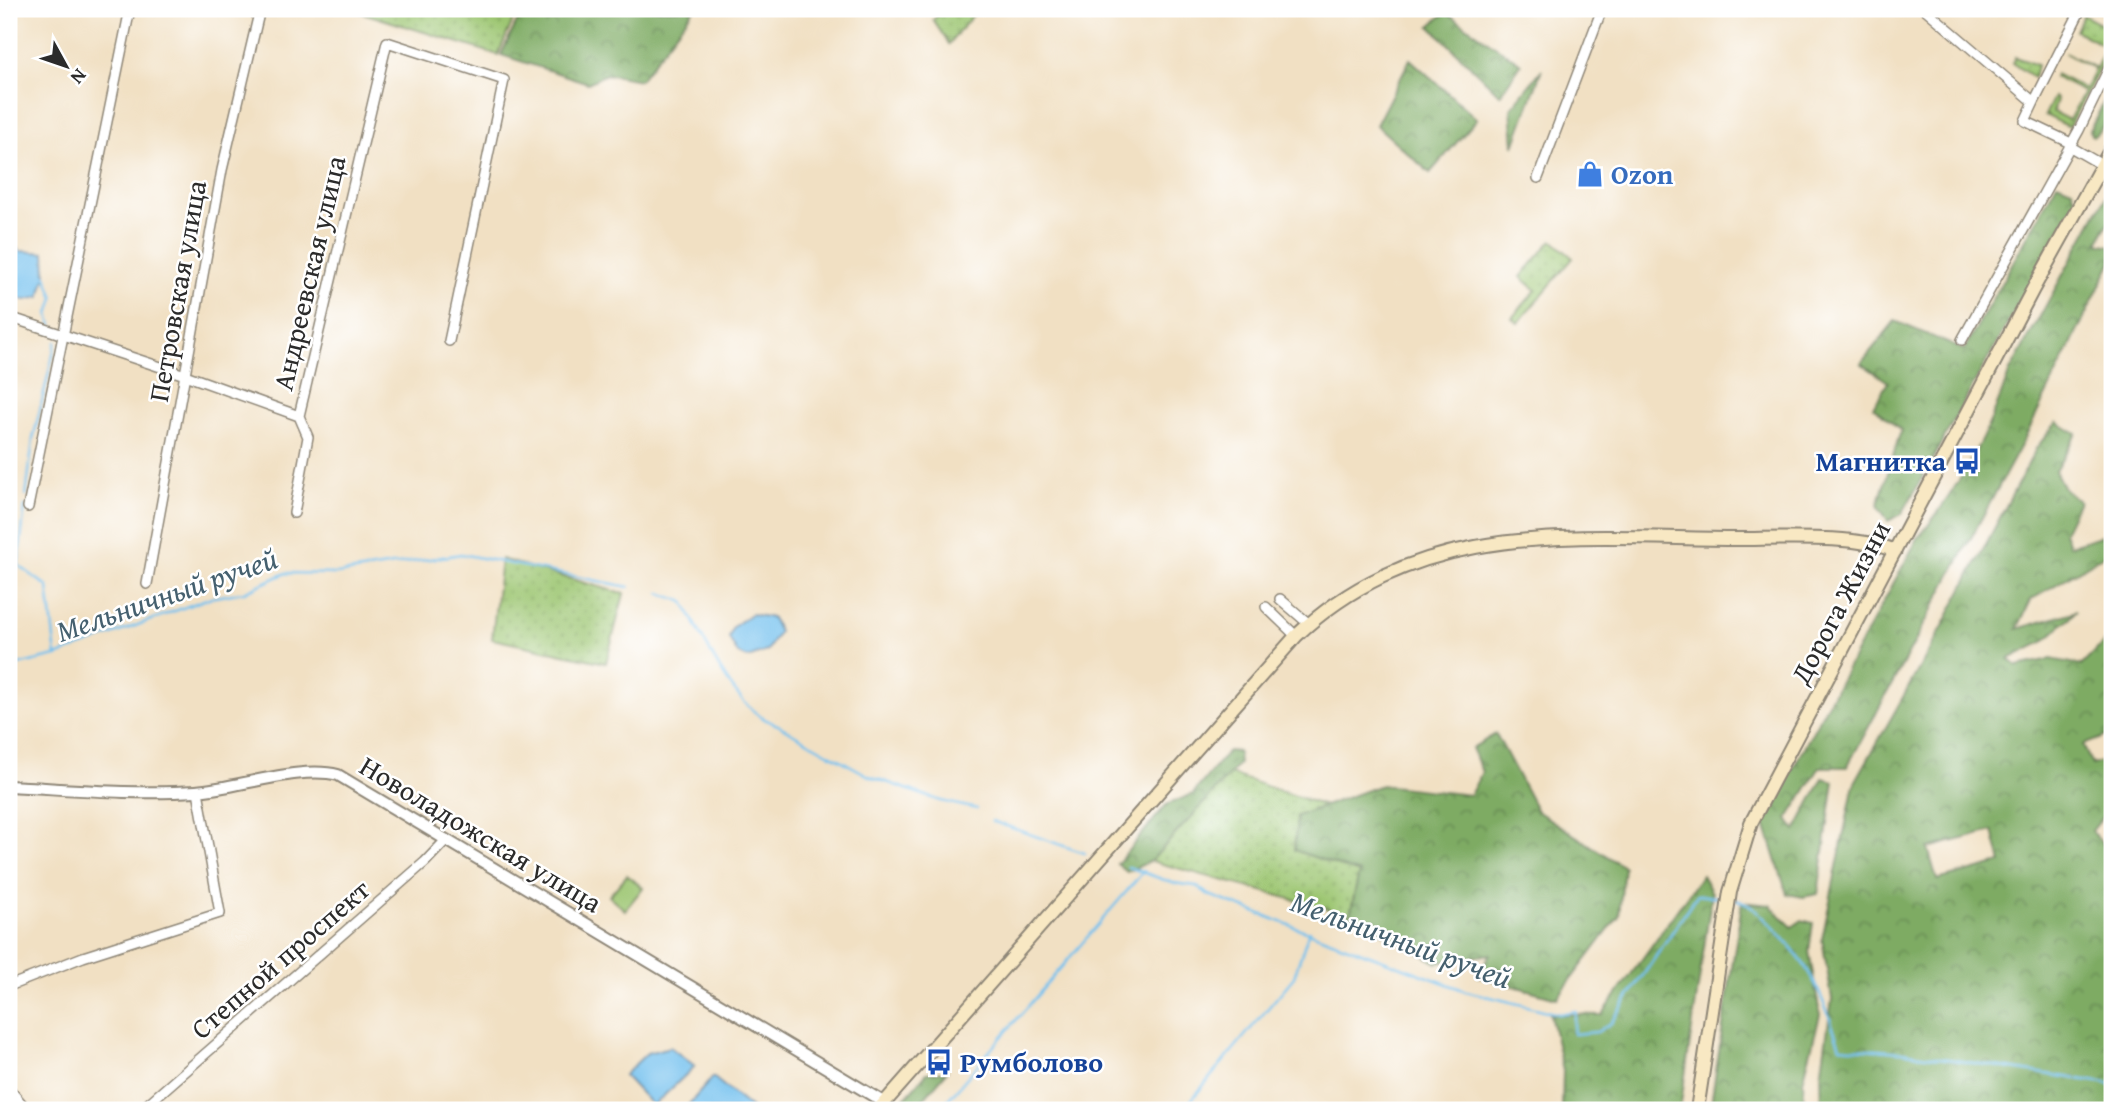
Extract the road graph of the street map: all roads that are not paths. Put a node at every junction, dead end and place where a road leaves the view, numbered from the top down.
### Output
1 (130, 9) edge
2 (260, 9) edge
3 (1602, 9) edge
4 (1925, 9) edge
5 (2081, 9) edge
6 (2112, 62) edge
7 (2034, 102) junction
8 (2070, 145) junction
9 (2112, 146) edge
10 (2102, 165) junction
11 (1538, 178) dead end
12 (9, 317) edge
13 (63, 336) junction
14 (1962, 340) dead end
15 (449, 341) dead end
16 (185, 375) junction
17 (299, 416) junction
18 (27, 507) dead end
19 (295, 513) dead end
20 (1895, 551) junction
21 (147, 583) dead end
22 (1280, 599) dead end
23 (1266, 607) dead end
24 (1309, 624) junction
25 (1296, 636) junction
26 (9, 786) edge
27 (198, 791) junction
28 (446, 840) junction
29 (9, 986) edge
30 (9, 1089) edge
31 (882, 1107) edge
32 (27, 1110) edge
33 (142, 1110) edge
34 (1697, 1110) edge

1 - 13 street
2 - 16 street, Петровская улица
3 - 11 street
4 - 7 street
5 - 7 street
6 - 8 street
7 - 8 street
8 - 10 street
8 - 14 street
9 - 10 main road, Дорога Жизни
10 - 20 main road, Дорога Жизни
12 - 13 street
13 - 16 street
13 - 18 street
15 - 17 street, Андреевская улица
16 - 17 street
16 - 21 street, Петровская улица
17 - 19 street, Андреевская улица
20 - 24 main road
20 - 34 main road, Дорога Жизни
22 - 24 street
23 - 25 street
24 - 25 main road
25 - 31 main road
26 - 27 street, Новоладожская улица
27 - 28 street, Новоладожская улица
27 - 29 street
28 - 31 street, Новоладожская улица
28 - 33 street, Степной проспект
30 - 32 street

